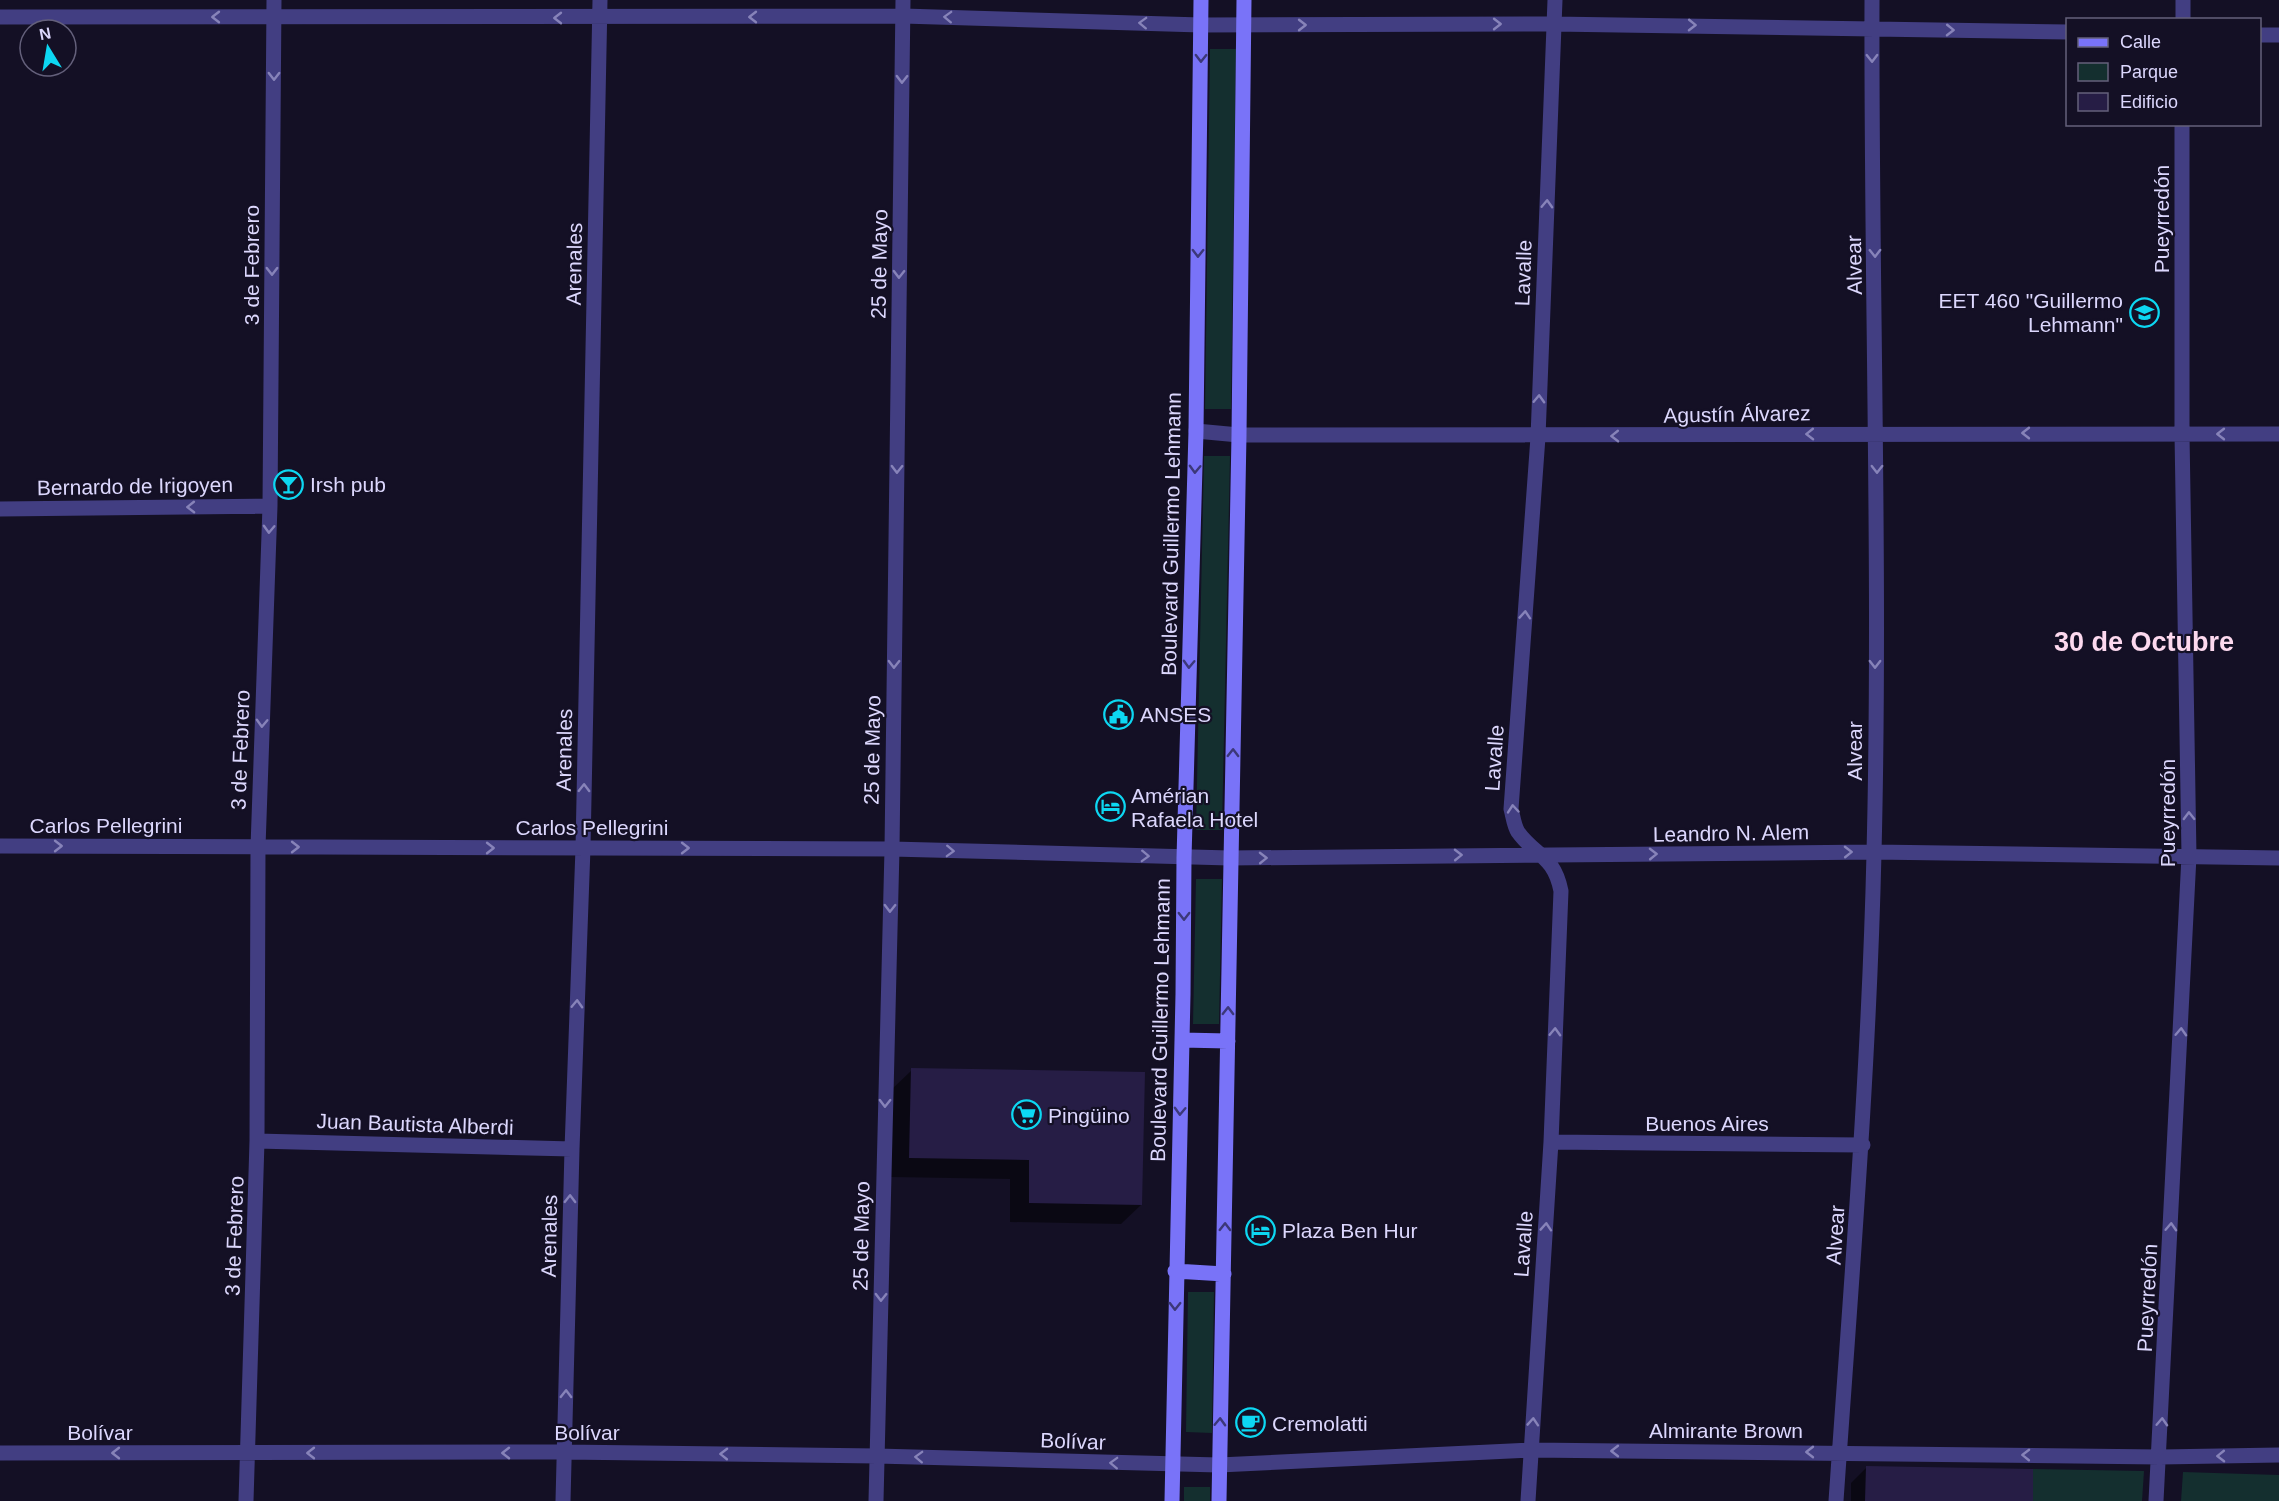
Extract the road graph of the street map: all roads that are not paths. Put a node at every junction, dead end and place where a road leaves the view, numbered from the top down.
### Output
1 (274, 0) edge
2 (600, 0) edge
3 (1201, 0) edge
4 (1244, 0) edge
5 (1555, 0) edge
6 (1872, 0) edge
7 (2183, 0) edge
8 (903, 8) edge
9 (0, 17) edge
10 (274, 17) junction
11 (600, 18) junction
12 (2183, 18) edge
13 (1554, 24) junction
14 (1201, 25) junction
15 (1244, 25) junction
16 (1872, 28) junction
17 (2066, 32) edge
18 (2261, 35) edge
19 (2279, 35) edge
20 (2182, 126) edge
21 (1196, 431) junction
22 (1877, 433) junction
23 (2182, 434) junction
24 (2279, 434) edge
25 (1239, 435) junction
26 (1538, 437) junction
27 (270, 506) junction
28 (0, 509) edge
29 (0, 846) edge
30 (258, 847) junction
31 (583, 848) junction
32 (892, 849) junction
33 (1874, 852) junction
34 (1544, 855) junction
35 (2189, 856) junction
36 (1184, 858) junction
37 (1230, 858) junction
38 (2279, 858) edge
39 (1182, 1040) junction
40 (1228, 1041) junction
41 (257, 1140) junction
42 (1551, 1143) junction
43 (1863, 1145) junction
44 (572, 1149) junction
45 (1175, 1271) junction
46 (1224, 1274) junction
47 (1531, 1450) junction
48 (564, 1452) junction
49 (1839, 1452) junction
50 (0, 1453) edge
51 (248, 1453) junction
52 (2279, 1455) edge
53 (877, 1456) junction
54 (2160, 1457) junction
55 (1173, 1464) junction
56 (1219, 1465) junction
57 (246, 1501) edge
58 (563, 1501) edge
59 (876, 1501) edge
60 (1172, 1501) edge
61 (1219, 1501) edge
62 (1528, 1501) edge
63 (1836, 1501) edge
64 (2156, 1501) edge

1 - 10 street, 3 de Febrero
2 - 11 street, Arenales
3 - 14 main road, Boulevard Guillermo Lehmann
4 - 15 main road
5 - 13 street, Lavalle
6 - 16 street, Alvear
7 - 12 street
8 -> 11 street
14 -> 8 street
8 -> 32 street, 25 de Mayo
10 -> 9 street
11 -> 10 street
10 -> 27 street, 3 de Febrero
31 -> 11 street, Arenales
15 -> 13 street
13 -> 16 street
26 -> 13 street, Lavalle
14 - 15 street
14 -> 21 main road, Boulevard Guillermo Lehmann
15 - 25 main road
16 -> 17 street
16 -> 22 street, Alvear
18 - 19 street
20 - 23 street, Pueyrredón
21 - 25 street, Agustín Álvarez
21 -> 36 main road, Boulevard Guillermo Lehmann
23 -> 22 street, Agustín Álvarez
22 -> 26 street, Agustín Álvarez
22 -> 33 street, Alvear
24 -> 23 street, Agustín Álvarez
35 -> 23 street, Pueyrredón
25 - 26 street, Agustín Álvarez
37 -> 25 main road
34 -> 26 street, Lavalle
27 -> 28 street, Bernardo de Irigoyen
27 -> 30 street, 3 de Febrero
29 -> 30 street, Carlos Pellegrini
30 -> 31 street, Carlos Pellegrini
30 - 41 street, 3 de Febrero
31 -> 32 street, Carlos Pellegrini
44 -> 31 street, Arenales
32 -> 36 street, Carlos Pellegrini
32 -> 53 street, 25 de Mayo
34 -> 33 street, Leandro N. Alem
33 - 35 street, Leandro N. Alem
33 - 43 street, Alvear
37 -> 34 street, Leandro N. Alem
42 -> 34 street, Lavalle
35 - 38 street, Leandro N. Alem
54 -> 35 street, Pueyrredón
36 - 37 street, Leandro N. Alem
36 -> 39 main road, Boulevard Guillermo Lehmann
40 -> 37 main road
39 - 40 main road
39 -> 45 main road, Boulevard Guillermo Lehmann
46 -> 40 main road
41 - 44 street, Juan Bautista Alberdi
41 - 51 street, 3 de Febrero
42 - 43 street, Buenos Aires
47 -> 42 street, Lavalle
43 - 49 street, Alvear
48 -> 44 street, Arenales
45 - 46 main road
45 -> 55 main road, Boulevard Guillermo Lehmann
56 -> 46 main road
49 -> 47 street, Almirante Brown
47 - 56 street, Almirante Brown
47 - 62 street, Lavalle
48 -> 51 street, Bolívar
53 -> 48 street, Bolívar
48 - 58 street, Arenales
54 -> 49 street, Almirante Brown
49 - 63 street, Alvear
51 -> 50 street, Bolívar
51 - 57 street, 3 de Febrero
52 -> 54 street, Almirante Brown
55 -> 53 street, Bolívar
53 - 59 street, 25 de Mayo
54 - 64 street, Pueyrredón
55 - 56 street, Almirante Brown
55 - 60 main road, Boulevard Guillermo Lehmann
56 - 61 main road

